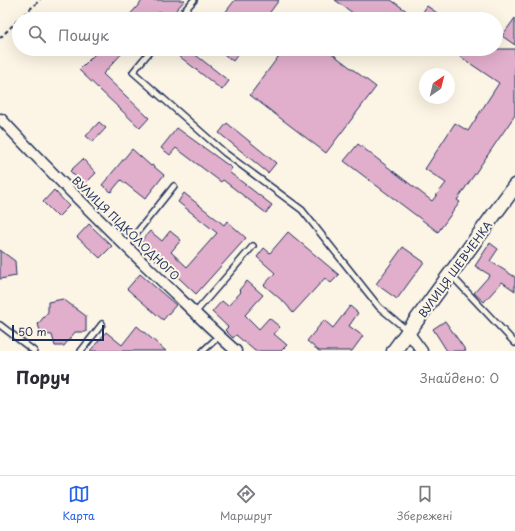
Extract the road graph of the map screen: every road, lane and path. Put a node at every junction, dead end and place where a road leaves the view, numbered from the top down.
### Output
1 (40, 0) edge
2 (194, 0) edge
3 (27, 12) edge
4 (183, 12) edge
5 (12, 26) edge
6 (0, 38) edge
7 (146, 56) edge
8 (1, 120) dead end
9 (174, 186) dead end
10 (515, 186) edge
11 (126, 246) junction
12 (253, 246) dead end
13 (450, 274) junction
14 (195, 313) junction
15 (102, 324) dead end
16 (0, 325) edge
17 (408, 332) junction
18 (219, 336) junction
19 (515, 343) edge
20 (34, 351) edge
21 (81, 351) edge
22 (203, 351) edge
23 (236, 351) edge
24 (394, 351) edge
25 (422, 351) edge

1 - 3 path
2 - 4 lane
5 - 6 path
7 - 17 lane
8 - 11 street, ВУЛИЦЯ ПІДКОЛОДНОГО
9 - 11 lane
10 - 13 street, ВУЛИЦЯ ШЕВЧЕНКА
11 - 14 street, ВУЛИЦЯ ПІДКОЛОДНОГО
12 - 14 lane
13 - 17 street, ВУЛИЦЯ ШЕВЧЕНКА
13 - 19 lane
14 - 18 street, ВУЛИЦЯ ПІДКОЛОДНОГО
15 - 21 lane
16 - 20 lane
17 - 24 street, ВУЛИЦЯ ШЕВЧЕНКА
17 - 25 street
18 - 22 lane
18 - 23 street, ВУЛИЦЯ ПІДКОЛОДНОГО

